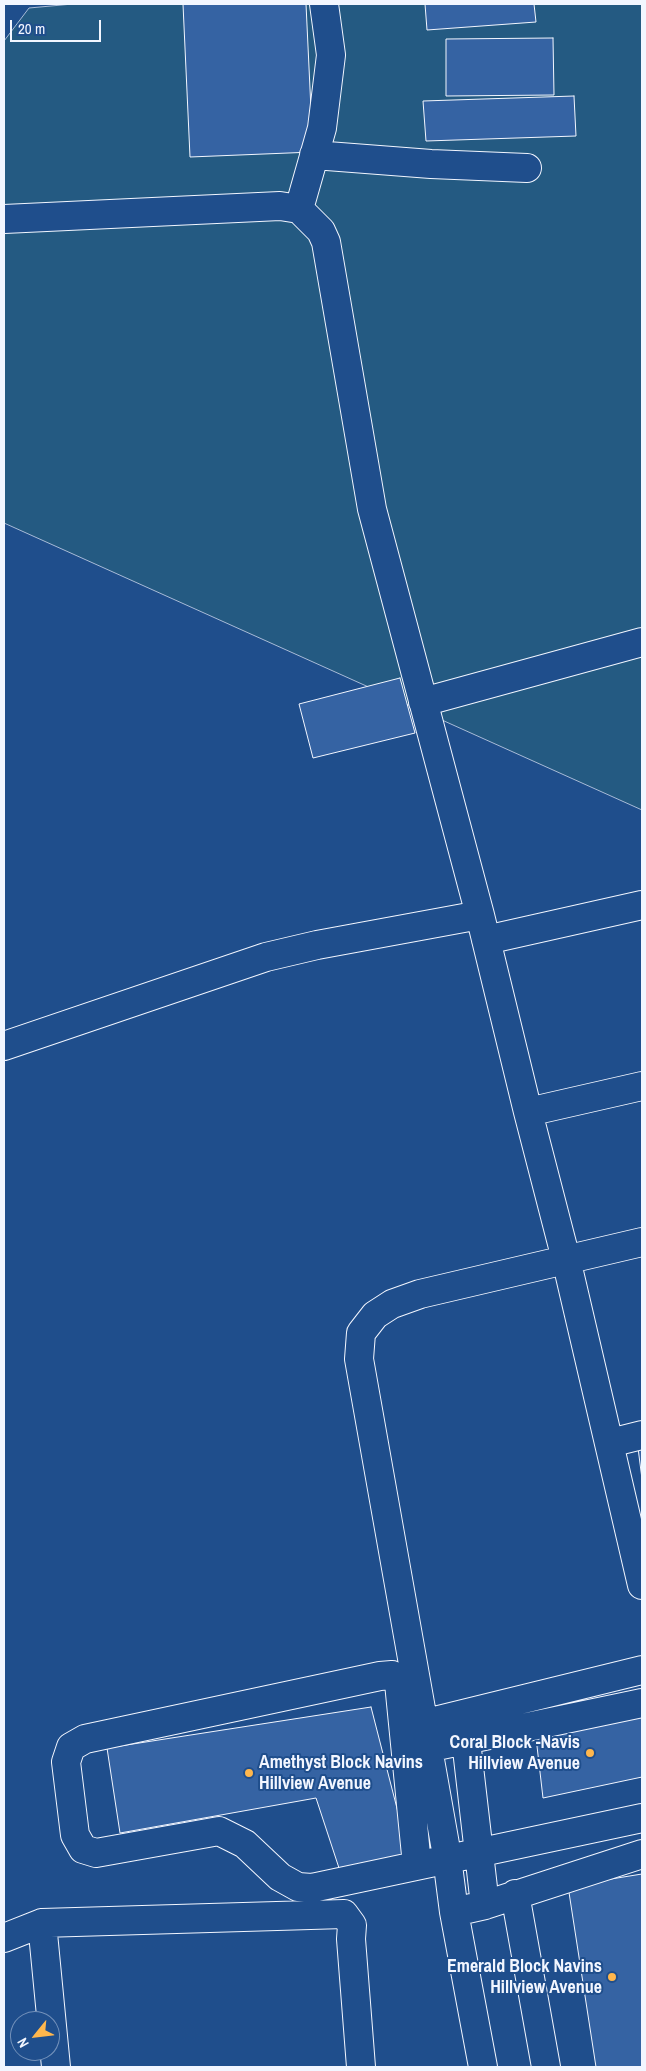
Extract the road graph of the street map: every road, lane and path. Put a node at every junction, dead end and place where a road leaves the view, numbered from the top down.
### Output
1 (324, 4) edge
2 (314, 155) junction
3 (527, 168) dead end
4 (299, 209) junction
5 (4, 219) edge
6 (642, 642) edge
7 (423, 702) junction
8 (642, 905) edge
9 (483, 928) junction
10 (4, 1046) edge
11 (642, 1086) edge
12 (528, 1112) junction
13 (642, 1242) edge
14 (566, 1259) junction
15 (642, 1435) edge
16 (610, 1443) junction
17 (637, 1533) edge
18 (642, 1584) edge
19 (642, 1670) edge
20 (642, 1703) edge
21 (425, 1736) junction
22 (466, 1741) junction
23 (642, 1818) edge
24 (479, 1853) junction
25 (642, 1854) edge
26 (447, 1860) junction
27 (417, 1865) junction
28 (515, 1894) junction
29 (485, 1905) junction
30 (454, 1912) junction
31 (42, 1923) junction
32 (4, 1938) edge
33 (56, 2067) edge
34 (361, 2067) edge
35 (483, 2067) edge
36 (546, 2067) edge

1 - 2 street
2 - 3 street
2 - 4 street
4 - 5 street
4 - 7 street
6 - 7 street
7 - 9 street
8 - 9 street
9 - 10 street
9 - 12 street
11 - 12 street
12 - 14 street
13 - 14 street
14 - 16 street
14 - 21 street
15 - 16 street
16 - 17 street
17 - 18 street
19 - 21 street
20 - 22 street
21 - 22 street
21 - 26 street
22 - 24 street
23 - 24 street
24 - 26 street
24 - 29 street
25 - 28 street
26 - 27 street
26 - 30 street
27 - 27 street
28 - 29 street
28 - 36 street
29 - 30 street
30 - 35 street
31 - 32 street
31 - 33 street
31 - 34 street

